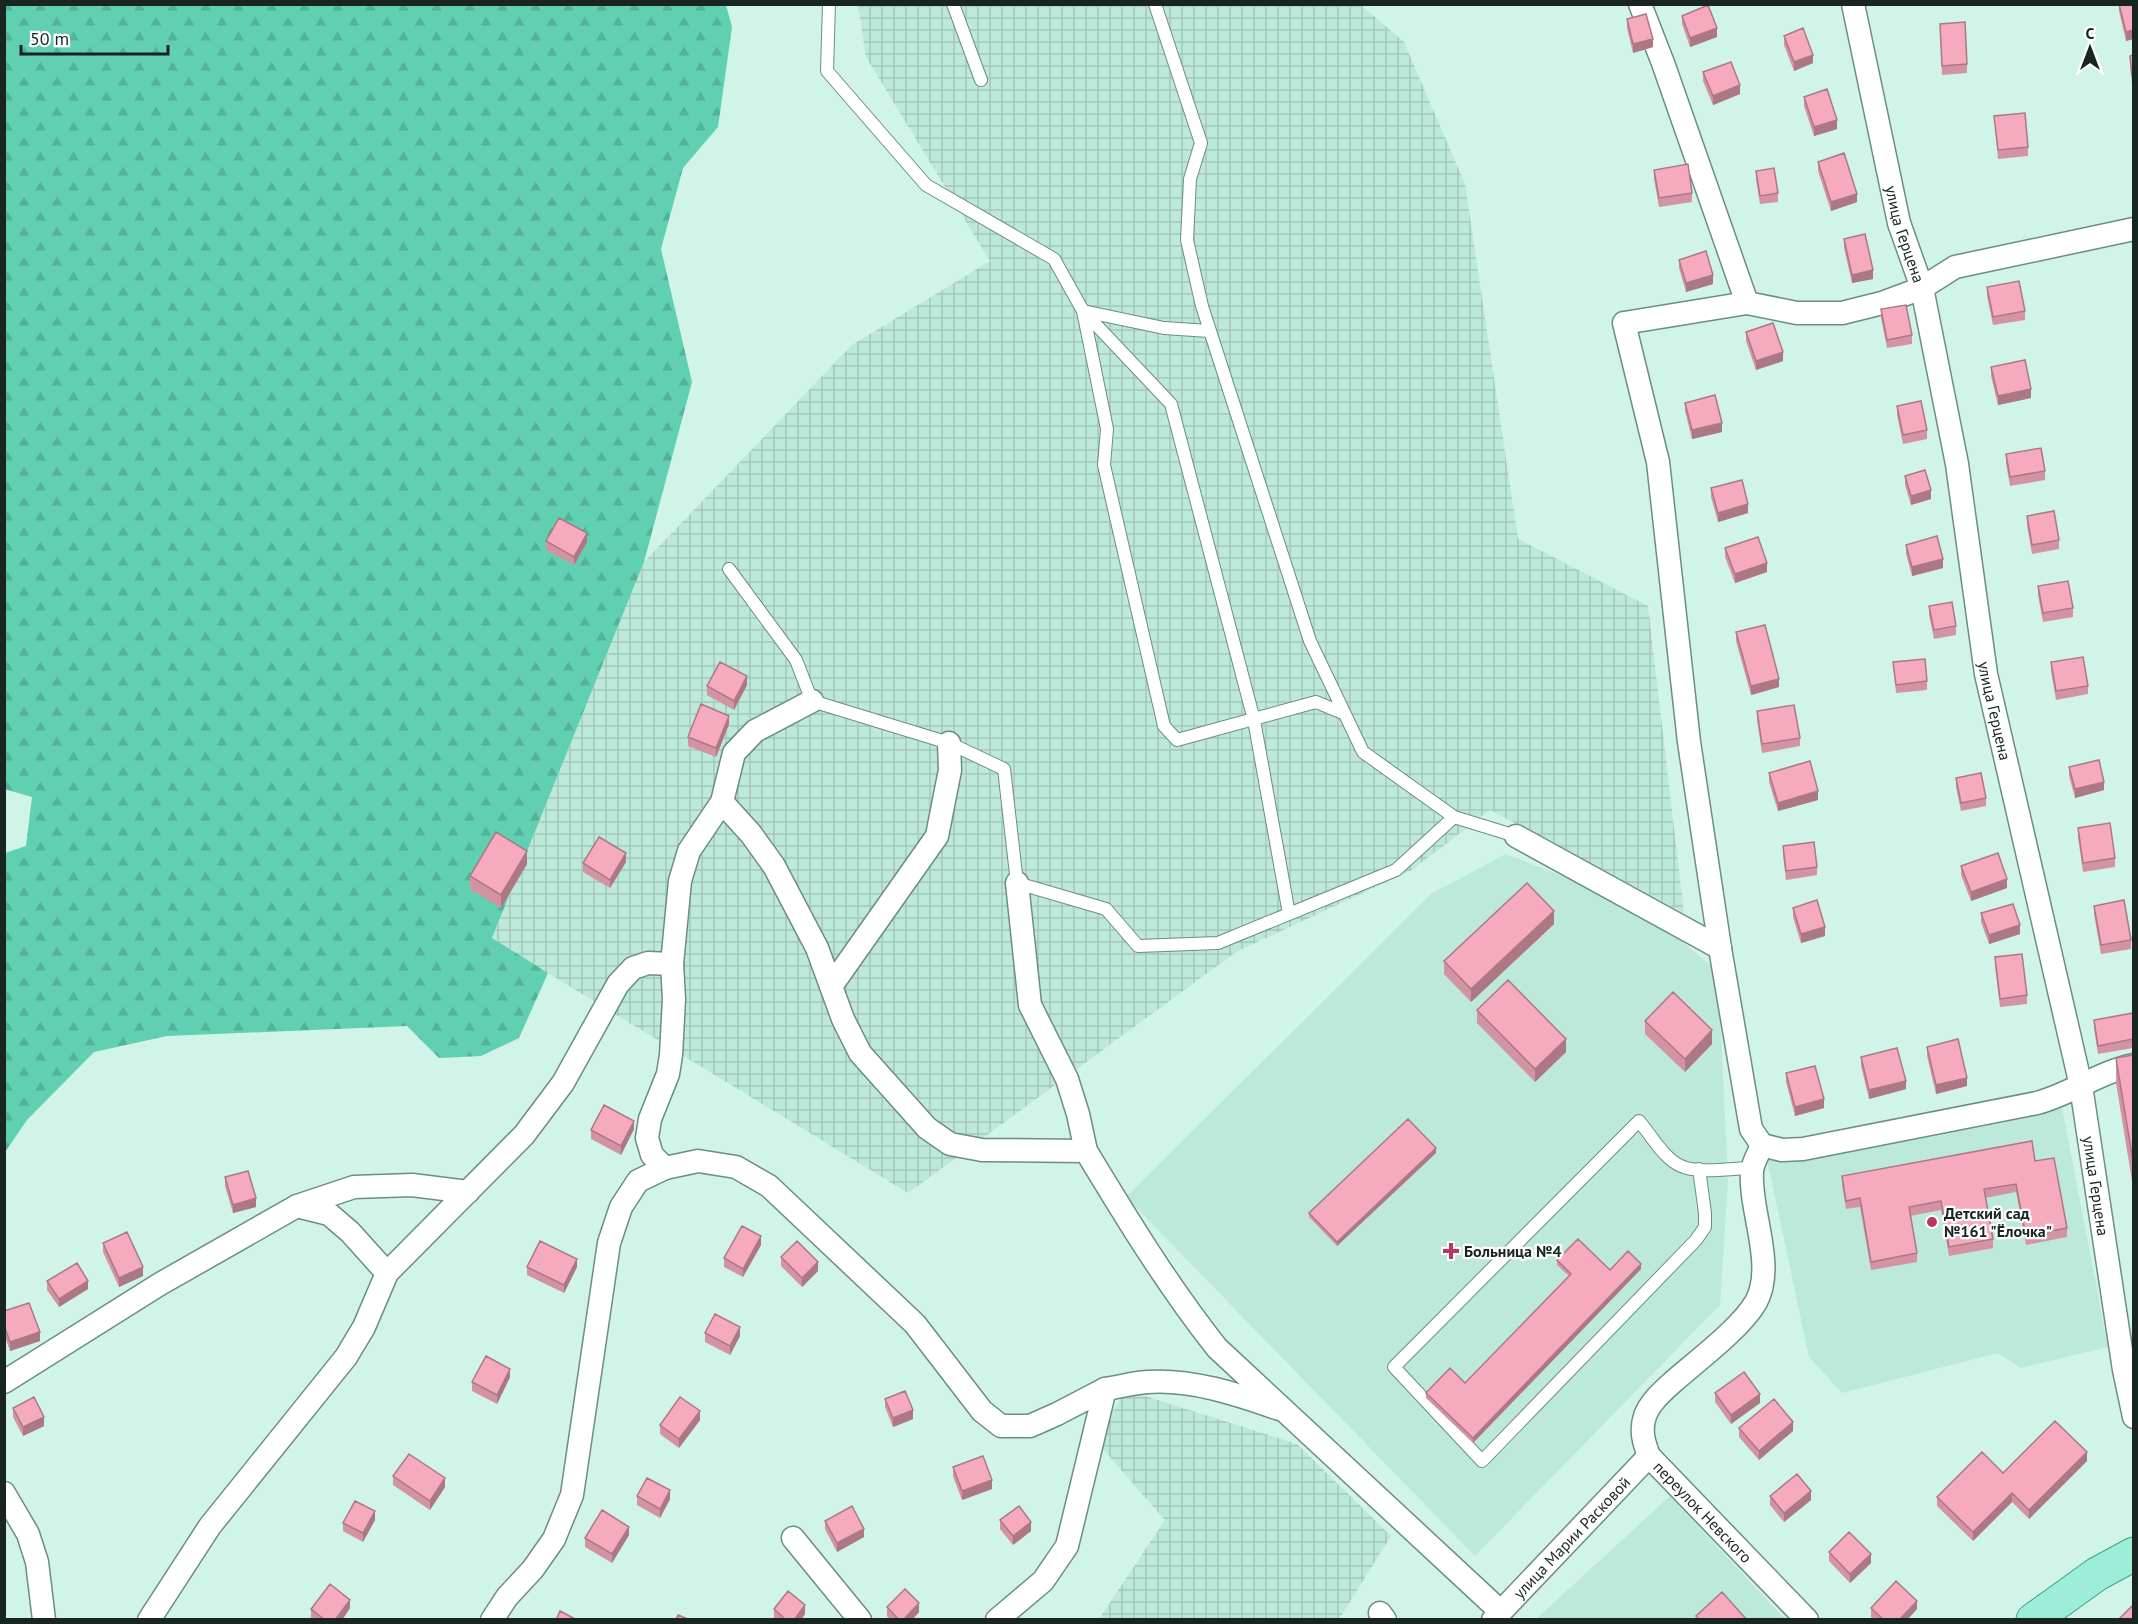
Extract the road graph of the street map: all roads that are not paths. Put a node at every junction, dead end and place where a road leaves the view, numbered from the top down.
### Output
1 (829, 4) edge
2 (953, 4) edge
3 (1155, 4) edge
4 (1640, 4) edge
5 (1853, 4) edge
6 (981, 80) dead end
7 (2133, 229) edge
8 (1922, 288) junction
9 (1747, 303) junction
10 (1083, 311) junction
11 (1209, 331) junction
12 (729, 569) dead end
13 (812, 701) junction
14 (1343, 713) junction
15 (1254, 720) junction
16 (949, 742) junction
17 (722, 802) junction
18 (1454, 817) junction
19 (1516, 836) joint
20 (1017, 883) junction
21 (1289, 914) junction
22 (1720, 948) junction
23 (672, 964) junction
24 (832, 985) junction
25 (2133, 1065) edge
26 (2081, 1086) junction
27 (1762, 1145) junction
28 (1086, 1151) junction
29 (665, 1168) junction
30 (1752, 1168) junction
31 (1699, 1169) junction
32 (468, 1192) junction
33 (297, 1206) junction
34 (387, 1273) junction
35 (2129, 1369) edge
36 (4, 1382) edge
37 (1105, 1389) junction
38 (1288, 1412) junction
39 (2133, 1417) edge
40 (1649, 1456) junction
41 (4, 1493) edge
42 (793, 1538) dead end
43 (2133, 1554) edge
44 (1497, 1615) edge
45 (44, 1620) edge
46 (150, 1620) edge
47 (492, 1620) edge
48 (860, 1620) edge
49 (997, 1620) edge
50 (1807, 1620) edge
51 (2033, 1620) edge

1 - 10 lane
2 - 6 lane
3 - 11 lane
4 - 9 street
5 - 8 street, улица Герцена
7 - 8 street
8 - 9 street
8 - 26 street, улица Герцена
9 - 22 street
10 - 11 lane
10 - 15 lane
10 - 15 lane
11 - 14 lane
12 - 13 lane
13 - 16 lane
13 - 17 street
14 - 15 lane
14 - 18 lane
15 - 21 lane
16 - 20 lane
16 - 24 street
17 - 23 street
17 - 24 street
18 - 19 lane
18 - 21 lane
19 - 22 street
20 - 21 lane
20 - 28 street
22 - 27 street
23 - 29 street
23 - 32 street
24 - 28 street
25 - 26 street
26 - 27 street
26 - 35 street, улица Герцена
27 - 30 street, переулок Невского
28 - 38 street
29 - 37 street
29 - 47 street
30 - 31 lane
30 - 40 street, переулок Невского
31 - 31 lane
32 - 33 street
32 - 34 street
33 - 34 street
33 - 36 street
34 - 46 street
35 - 39 street, улица Герцена
37 - 38 street
37 - 49 street
38 - 44 street
40 - 44 street, улица Марии Расковой
40 - 50 street, переулок Невского
41 - 45 street
42 - 48 street
43 - 51 main road

